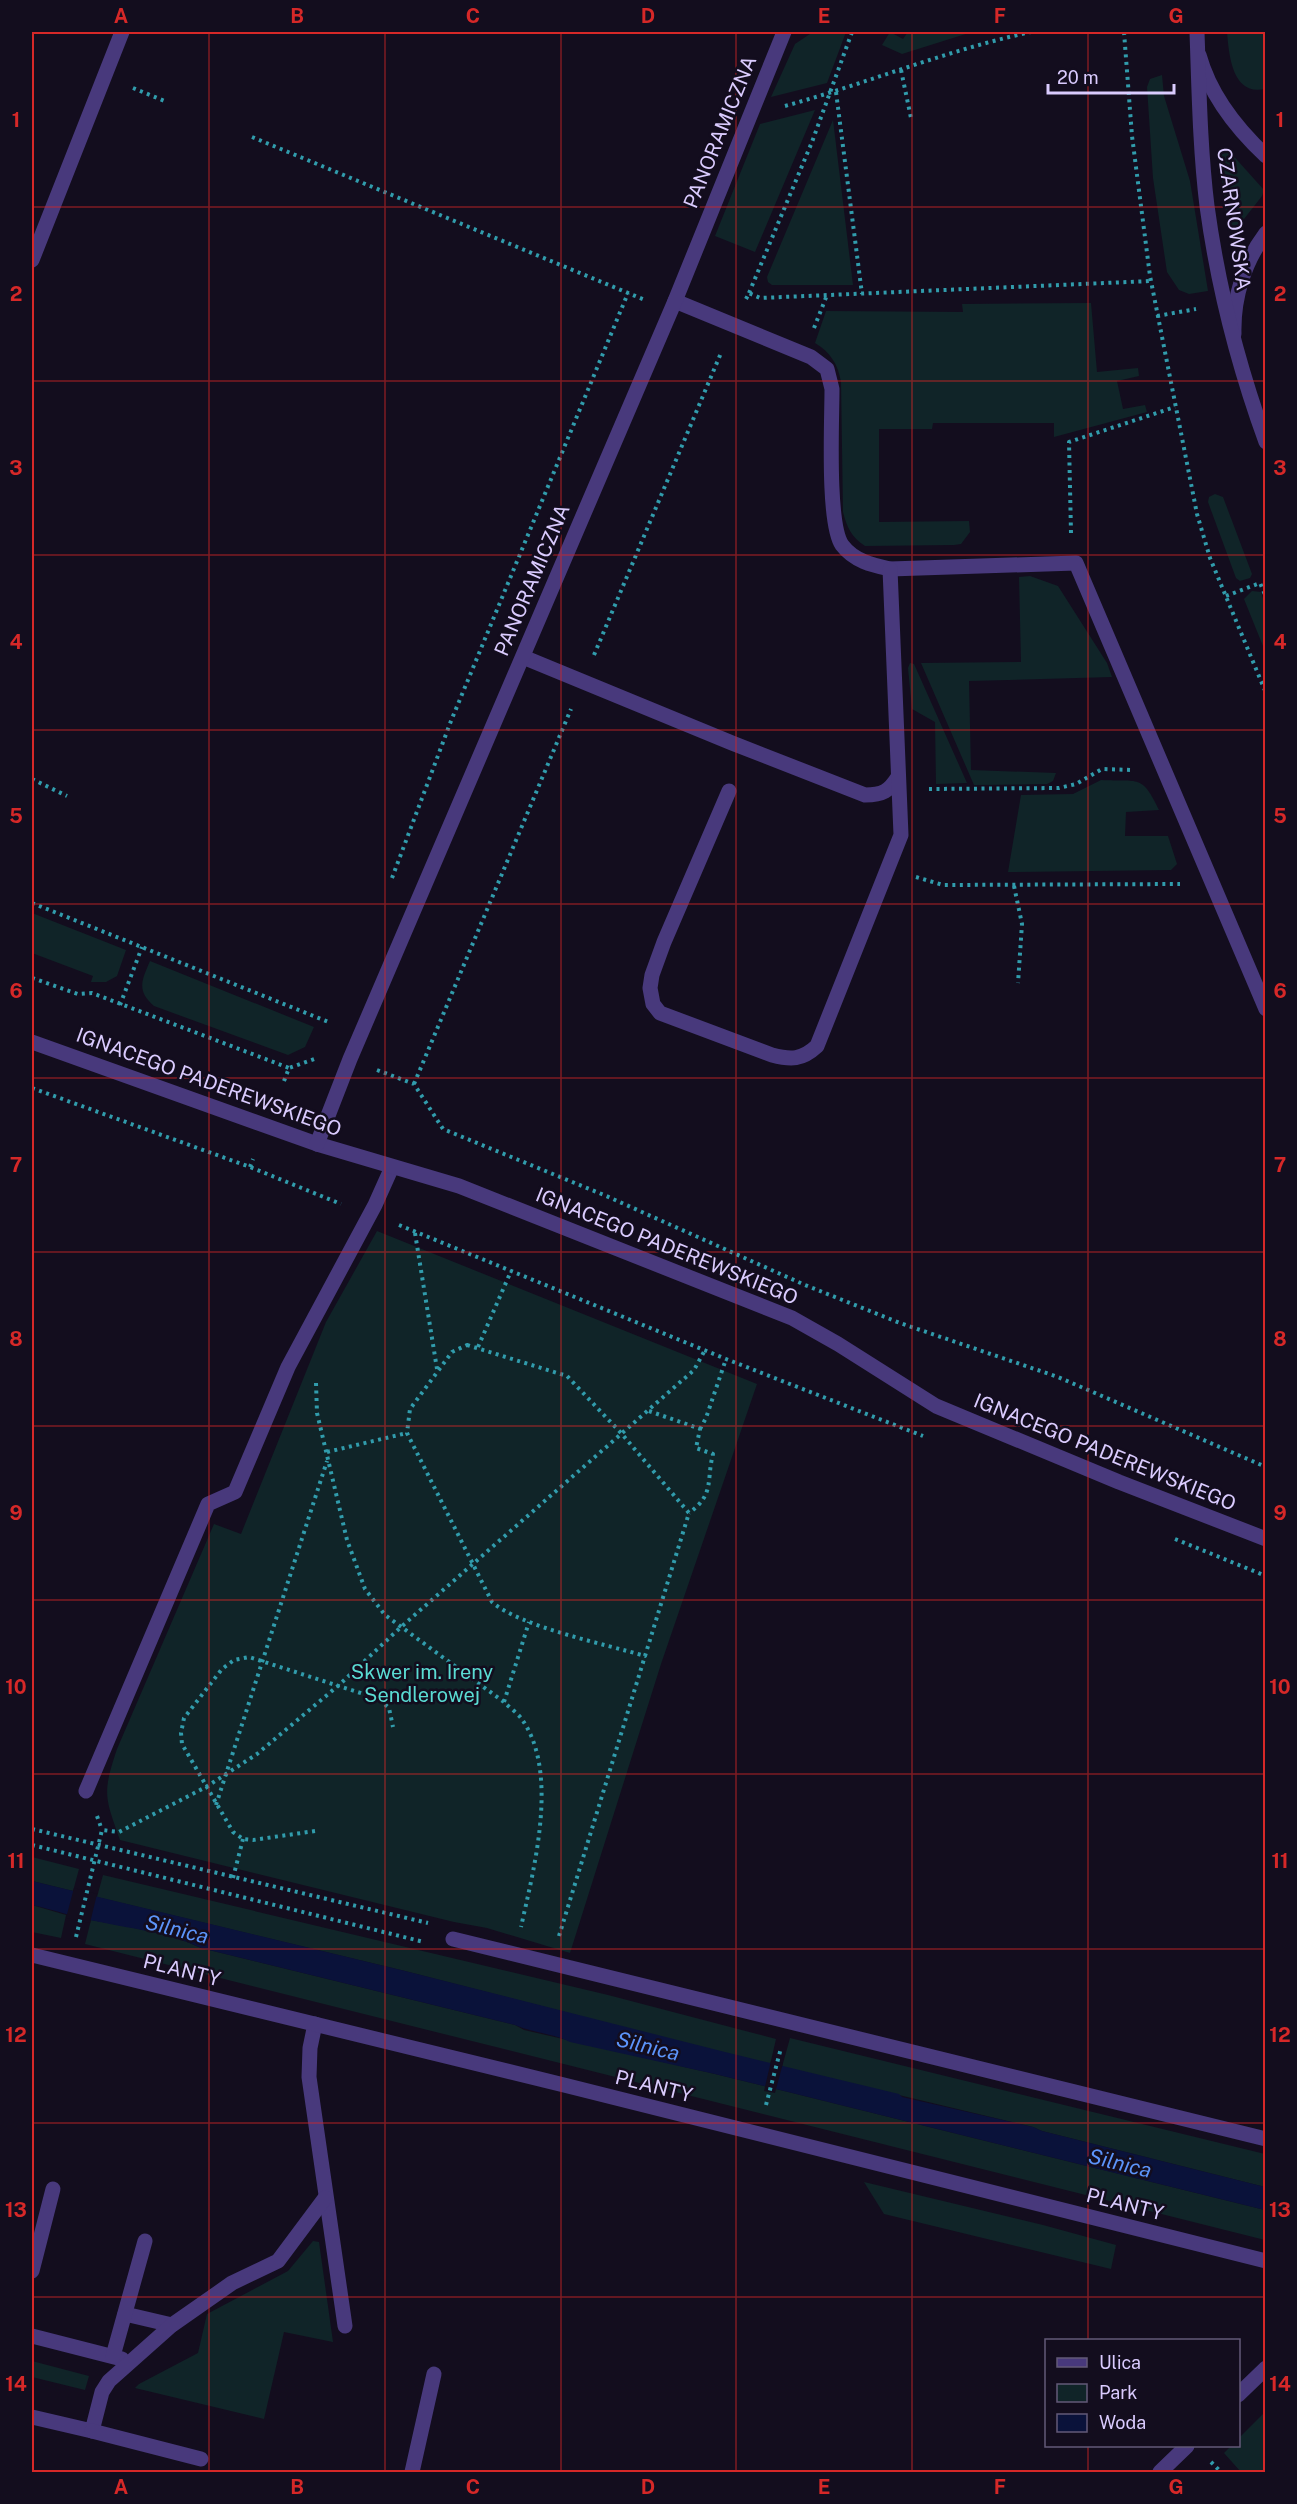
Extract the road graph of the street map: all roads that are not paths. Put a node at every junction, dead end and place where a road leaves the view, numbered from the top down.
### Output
1 (122, 32) edge
2 (784, 32) edge
3 (1197, 39) edge
4 (1266, 156) edge
5 (1266, 232) edge
6 (32, 260) edge
7 (672, 306) junction
8 (1235, 348) junction
9 (1266, 442) edge
10 (890, 569) junction
11 (523, 657) junction
12 (899, 783) junction
13 (729, 791) dead end
14 (1266, 1009) edge
15 (32, 1042) edge
16 (317, 1144) junction
17 (392, 1167) junction
18 (1266, 1539) edge
19 (86, 1791) dead end
20 (453, 1939) road end
21 (32, 1955) edge
22 (315, 2024) junction
23 (1266, 2139) edge
24 (53, 2189) dead end
25 (325, 2198) junction
26 (145, 2241) dead end
27 (1266, 2260) edge
28 (32, 2271) edge
29 (125, 2314) junction
30 (172, 2325) junction
31 (345, 2326) dead end
32 (32, 2336) edge
33 (113, 2356) junction
34 (131, 2361) junction
35 (1266, 2368) edge
36 (434, 2374) dead end
37 (1240, 2394) edge
38 (32, 2416) edge
39 (92, 2431) junction
40 (1185, 2447) edge
41 (201, 2459) dead end
42 (412, 2472) edge
43 (1160, 2472) edge

1 - 6 street
2 - 7 street, PANORAMICZNA
3 - 4 street
3 - 8 street, CZARNOWSKA
5 - 8 street
7 - 10 street
7 - 11 street, PANORAMICZNA
8 - 9 street, CZARNOWSKA
10 - 12 street
10 - 14 street
11 - 12 street
11 - 16 street, PANORAMICZNA
12 - 13 street
15 - 16 street, IGNACEGO PADEREWSKIEGO
16 - 17 street, IGNACEGO PADEREWSKIEGO
17 - 18 street, IGNACEGO PADEREWSKIEGO
17 - 19 street
20 - 23 street
21 - 22 street, PLANTY
22 - 25 street
22 - 27 street, PLANTY
24 - 28 street
25 - 30 street
25 - 31 street
26 - 29 street
29 - 30 street
29 - 33 street
30 - 34 street
32 - 33 street
33 - 34 street
34 - 39 street
35 - 37 street
36 - 42 street
38 - 39 street
39 - 41 street
40 - 43 street

